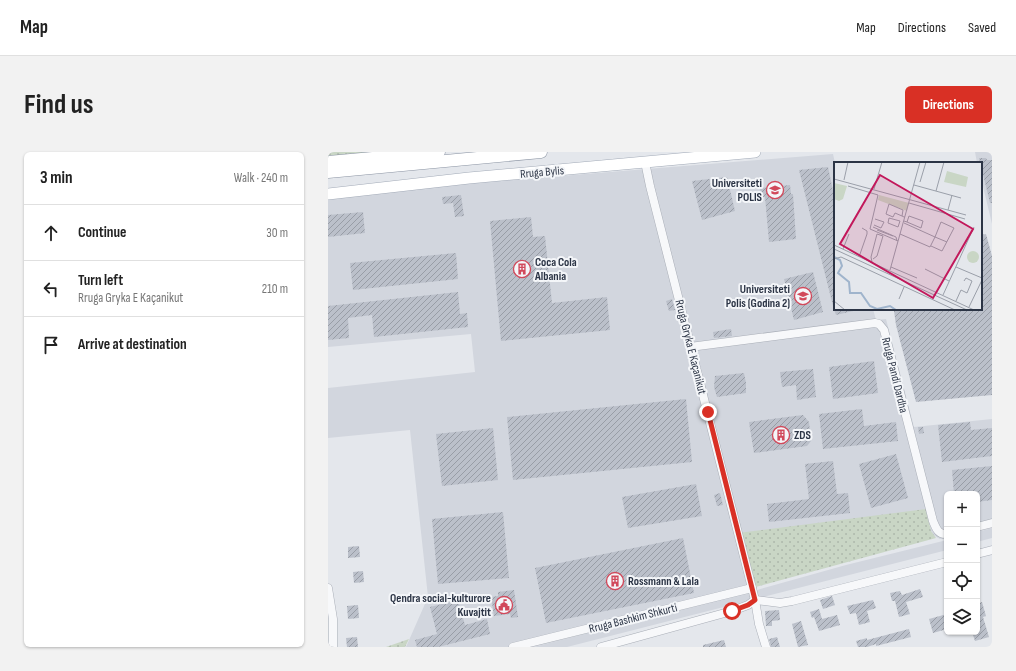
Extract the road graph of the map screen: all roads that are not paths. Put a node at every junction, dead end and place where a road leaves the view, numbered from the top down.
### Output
1 (439, 152) edge
2 (541, 152) edge
3 (755, 152) edge
4 (328, 162) edge
5 (645, 162) junction
6 (328, 172) edge
7 (328, 194) edge
8 (690, 346) junction
9 (992, 523) edge
10 (980, 526) edge
11 (944, 534) edge
12 (992, 550) edge
13 (980, 553) edge
14 (944, 563) edge
15 (328, 588) edge
16 (752, 588) junction
17 (755, 600) junction
18 (333, 647) edge
19 (513, 647) edge
20 (601, 647) edge
21 (766, 647) edge

1 - 4 highway
2 - 6 highway
3 - 5 main road, Rruga Bylis
5 - 7 main road, Rruga Bylis
5 - 8 street, Rruga Gryka E Kaçanikut
8 - 11 street, Rruga Pandi Dardha
8 - 16 street, Rruga Gryka E Kaçanikut
9 - 10 street
12 - 13 street
14 - 17 street
15 - 18 street
16 - 17 street, Rruga Gryka E Kaçanikut
16 - 19 street, Rruga Bashkim Shkurti
17 - 20 street
17 - 21 street, Rruga Gryka E Kaçanikut

